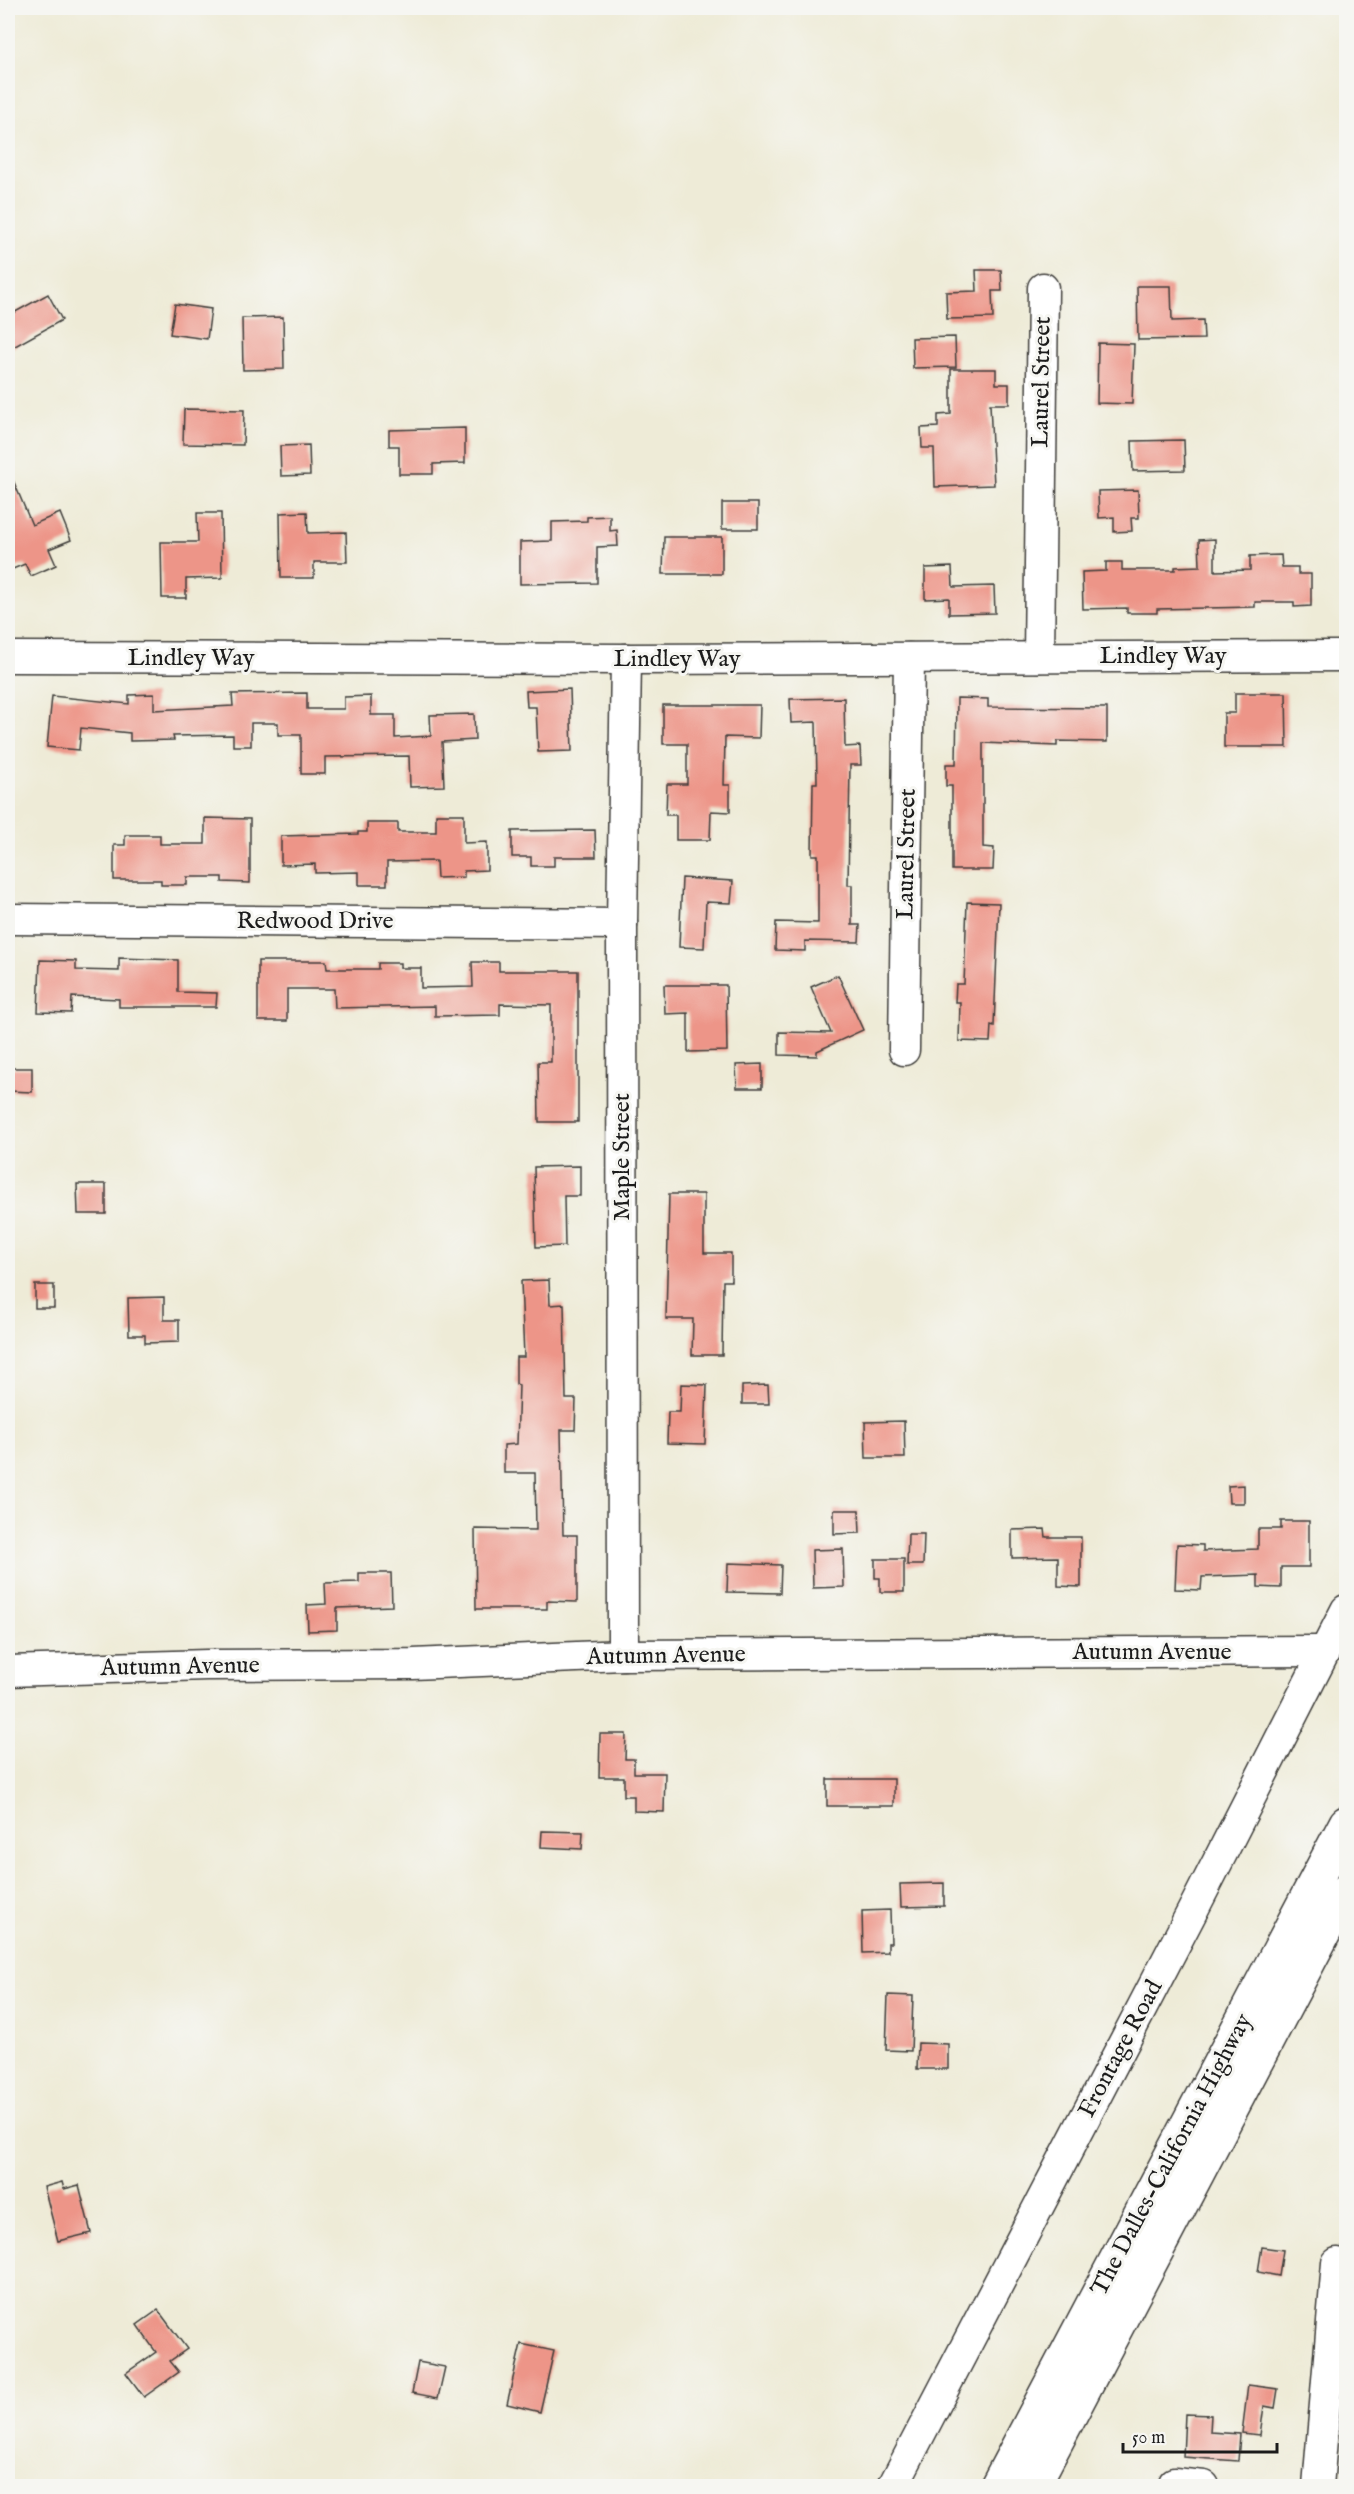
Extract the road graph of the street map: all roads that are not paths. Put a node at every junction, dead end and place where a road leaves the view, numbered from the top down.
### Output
1 (1042, 288) dead end
2 (1347, 656) edge
3 (8, 657) edge
4 (1039, 657) junction
5 (909, 658) junction
6 (626, 659) junction
7 (8, 919) edge
8 (622, 924) junction
9 (904, 1050) dead end
10 (1347, 1610) edge
11 (1324, 1651) junction
12 (623, 1655) junction
13 (8, 1671) edge
14 (1347, 1823) edge
15 (1347, 1891) edge
16 (1337, 2263) dead end
17 (1174, 2485) edge
18 (893, 2487) edge
19 (997, 2487) edge
20 (1033, 2487) edge
21 (1204, 2487) edge
22 (1318, 2487) edge

1 - 4 street, Laurel Street
2 - 4 street, Lindley Way
3 - 6 street, Lindley Way
4 - 5 street, Lindley Way
5 - 6 street, Lindley Way
5 - 9 street, Laurel Street
6 - 8 street, Maple Street
7 - 8 street, Redwood Drive
8 - 12 street, Maple Street
10 - 11 street, Frontage Road
11 - 12 street, Autumn Avenue
11 - 18 street, Frontage Road
12 - 13 street, Autumn Avenue
14 - 19 highway, The Dalles-California Highway
15 - 20 highway, The Dalles-California Highway
16 - 22 street
17 - 21 street

